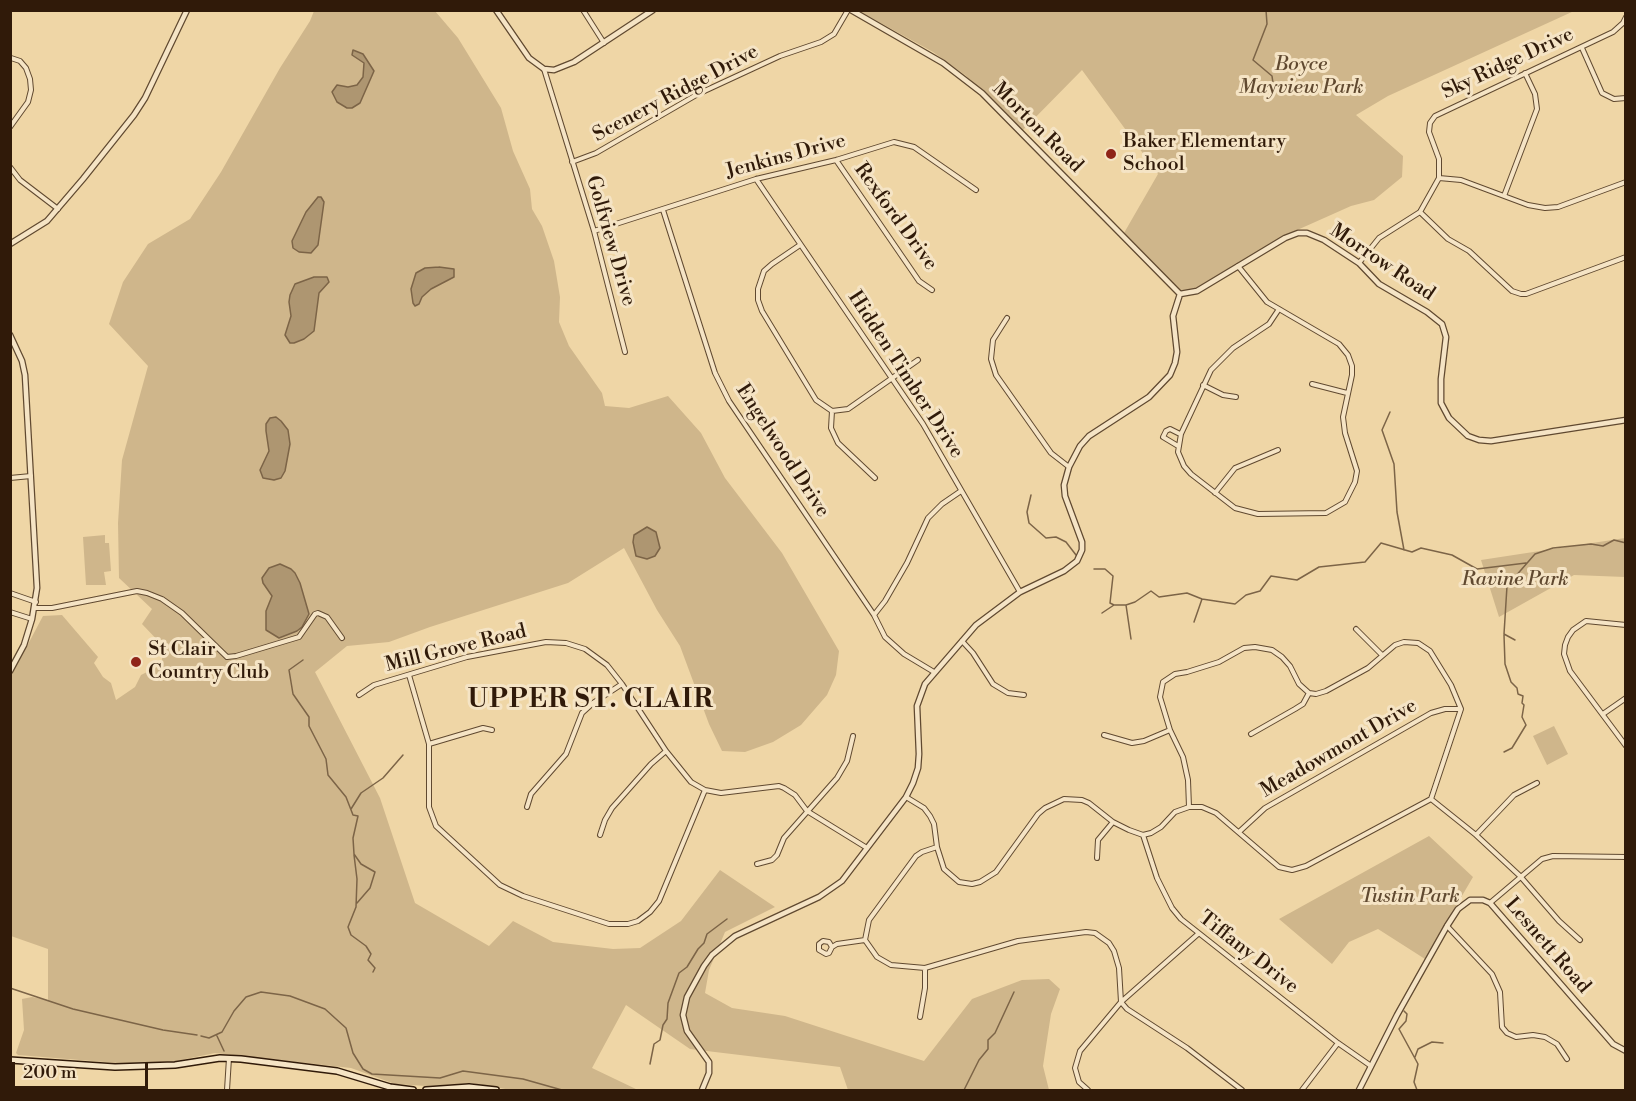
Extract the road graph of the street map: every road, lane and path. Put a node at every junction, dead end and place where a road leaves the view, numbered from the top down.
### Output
1 (187, 10) edge
2 (496, 10) edge
3 (583, 10) edge
4 (653, 10) edge
5 (849, 10) edge
6 (1626, 17) edge
7 (604, 43) junction
8 (1582, 48) junction
9 (11, 58) edge
10 (544, 69) junction
11 (1526, 73) junction
12 (1626, 98) edge
13 (10, 127) edge
14 (836, 160) junction
15 (572, 162) junction
16 (10, 167) edge
17 (1439, 178) junction
18 (756, 179) junction
19 (1626, 182) edge
20 (976, 190) dead end
21 (1504, 196) junction
22 (58, 208) junction
23 (663, 210) junction
24 (1420, 212) junction
25 (594, 231) junction
26 (10, 244) edge
27 (800, 244) junction
28 (1626, 257) edge
29 (1359, 263) junction
30 (1238, 266) junction
31 (932, 290) dead end
32 (1180, 294) junction
33 (1279, 309) junction
34 (1007, 318) dead end
35 (10, 335) edge
36 (625, 352) dead end
37 (918, 360) dead end
38 (893, 378) junction
39 (1312, 384) dead end
40 (1203, 385) junction
41 (1347, 393) junction
42 (1236, 397) dead end
43 (832, 411) junction
44 (1626, 420) edge
45 (1181, 434) junction
46 (1178, 446) junction
47 (1278, 450) dead end
48 (1069, 467) junction
49 (32, 476) junction
50 (10, 478) edge
51 (875, 478) dead end
52 (961, 491) junction
53 (1215, 493) junction
54 (1020, 592) junction
55 (10, 593) edge
56 (35, 605) junction
57 (10, 612) edge
58 (874, 615) junction
59 (32, 619) junction
60 (1626, 625) edge
61 (1356, 629) dead end
62 (342, 638) dead end
63 (962, 640) junction
64 (1382, 655) junction
65 (10, 671) edge
66 (934, 672) junction
67 (409, 675) junction
68 (622, 684) junction
69 (1310, 693) junction
70 (359, 694) dead end
71 (1024, 695) dead end
72 (1626, 698) edge
73 (1461, 709) junction
74 (1603, 714) junction
75 (492, 730) dead end
76 (1170, 730) junction
77 (1251, 734) dead end
78 (853, 735) dead end
79 (1104, 735) dead end
80 (429, 744) junction
81 (1626, 746) edge
82 (666, 751) junction
83 (1537, 783) dead end
84 (705, 790) junction
85 (906, 797) junction
86 (1431, 799) junction
87 (527, 807) dead end
88 (1190, 807) junction
89 (807, 811) junction
90 (1113, 822) junction
91 (1239, 832) junction
92 (600, 835) dead end
93 (1143, 835) junction
94 (1476, 835) junction
95 (937, 847) junction
96 (868, 849) junction
97 (1626, 857) edge
98 (1097, 858) dead end
99 (757, 864) dead end
100 (1521, 876) junction
101 (1490, 903) junction
102 (1447, 926) junction
103 (1198, 934) junction
104 (865, 940) junction
105 (1580, 940) dead end
106 (832, 946) dead end
107 (925, 968) junction
108 (1121, 1002) junction
109 (920, 1017) dead end
110 (1338, 1042) junction
111 (1626, 1051) edge
112 (229, 1058) junction
113 (1567, 1059) dead end
114 (10, 1060) edge
115 (1371, 1066) junction
116 (227, 1090) edge
117 (413, 1090) edge
118 (426, 1090) edge
119 (496, 1090) edge
120 (702, 1090) edge
121 (1088, 1090) edge
122 (1242, 1090) edge
123 (1302, 1090) edge
124 (1359, 1090) edge

1 - 22 street
2 - 10 street
3 - 7 street
4 - 7 street
5 - 15 street, Scenery Ridge Drive
5 - 32 street, Morton Road
6 - 8 street, Sky Ridge Drive
7 - 10 street
8 - 11 street, Sky Ridge Drive
8 - 12 street
9 - 13 street
10 - 15 street, Golfview Drive
11 - 17 street, Sky Ridge Drive
11 - 21 street
14 - 18 street, Jenkins Drive
14 - 20 street, Jenkins Drive
14 - 31 street, Rexford Drive
15 - 25 street, Golfview Drive
16 - 22 street
17 - 21 street
17 - 24 street
18 - 23 street, Jenkins Drive
18 - 27 street, Hidden Timber Drive
19 - 21 street
22 - 26 street
23 - 25 street, Jenkins Drive
23 - 58 street, Engelwood Drive
24 - 28 street
24 - 29 street
25 - 36 street, Golfview Drive
27 - 38 street, Hidden Timber Drive
27 - 43 street
29 - 30 street, Morrow Road
29 - 44 street, Morrow Road
30 - 32 street, Morrow Road
30 - 33 street
32 - 48 street
33 - 40 street
33 - 41 street
34 - 48 street
35 - 49 street
37 - 38 street
38 - 43 street
38 - 52 street, Hidden Timber Drive
39 - 41 street
40 - 42 street
40 - 45 street
41 - 53 street
43 - 51 street
45 - 46 street
45 - 46 street
46 - 53 street
47 - 53 street
48 - 54 street
49 - 50 street
49 - 56 street
52 - 54 street, Hidden Timber Drive
52 - 58 street
54 - 63 street
55 - 56 street
56 - 59 street
56 - 62 street
57 - 59 street
58 - 66 street, Engelwood Drive
59 - 65 street
60 - 74 street
61 - 64 street
63 - 66 street
63 - 71 street
64 - 69 street
64 - 73 street
66 - 85 street
67 - 68 street, Mill Grove Road
67 - 70 street, Mill Grove Road
67 - 80 street
68 - 82 street, Mill Grove Road
68 - 87 street
69 - 76 street
69 - 77 street
72 - 74 street
73 - 86 street
73 - 91 street, Meadowmont Drive
74 - 81 street
75 - 80 street
76 - 79 street
76 - 88 street
78 - 89 street
80 - 84 street
82 - 84 street, Mill Grove Road
82 - 92 street
83 - 94 street
84 - 89 street
85 - 95 street
85 - 96 street
86 - 91 street
86 - 94 street
88 - 91 street
88 - 93 street
89 - 96 street
89 - 99 street
90 - 93 street
90 - 95 street
90 - 98 street
93 - 103 street, Tiffany Drive
94 - 100 street
95 - 104 street
96 - 120 street
97 - 100 street
100 - 101 street
100 - 105 street
101 - 102 street, Lesnett Road
101 - 111 street, Lesnett Road
102 - 113 street
102 - 115 street, Lesnett Road
103 - 108 street
103 - 110 street, Tiffany Drive
104 - 106 street
104 - 107 street
107 - 108 street
107 - 109 street
108 - 121 street
108 - 122 street
110 - 115 street, Tiffany Drive
110 - 123 street
112 - 114 main road
112 - 116 street
112 - 117 main road
115 - 124 street, Lesnett Road
118 - 119 main road

